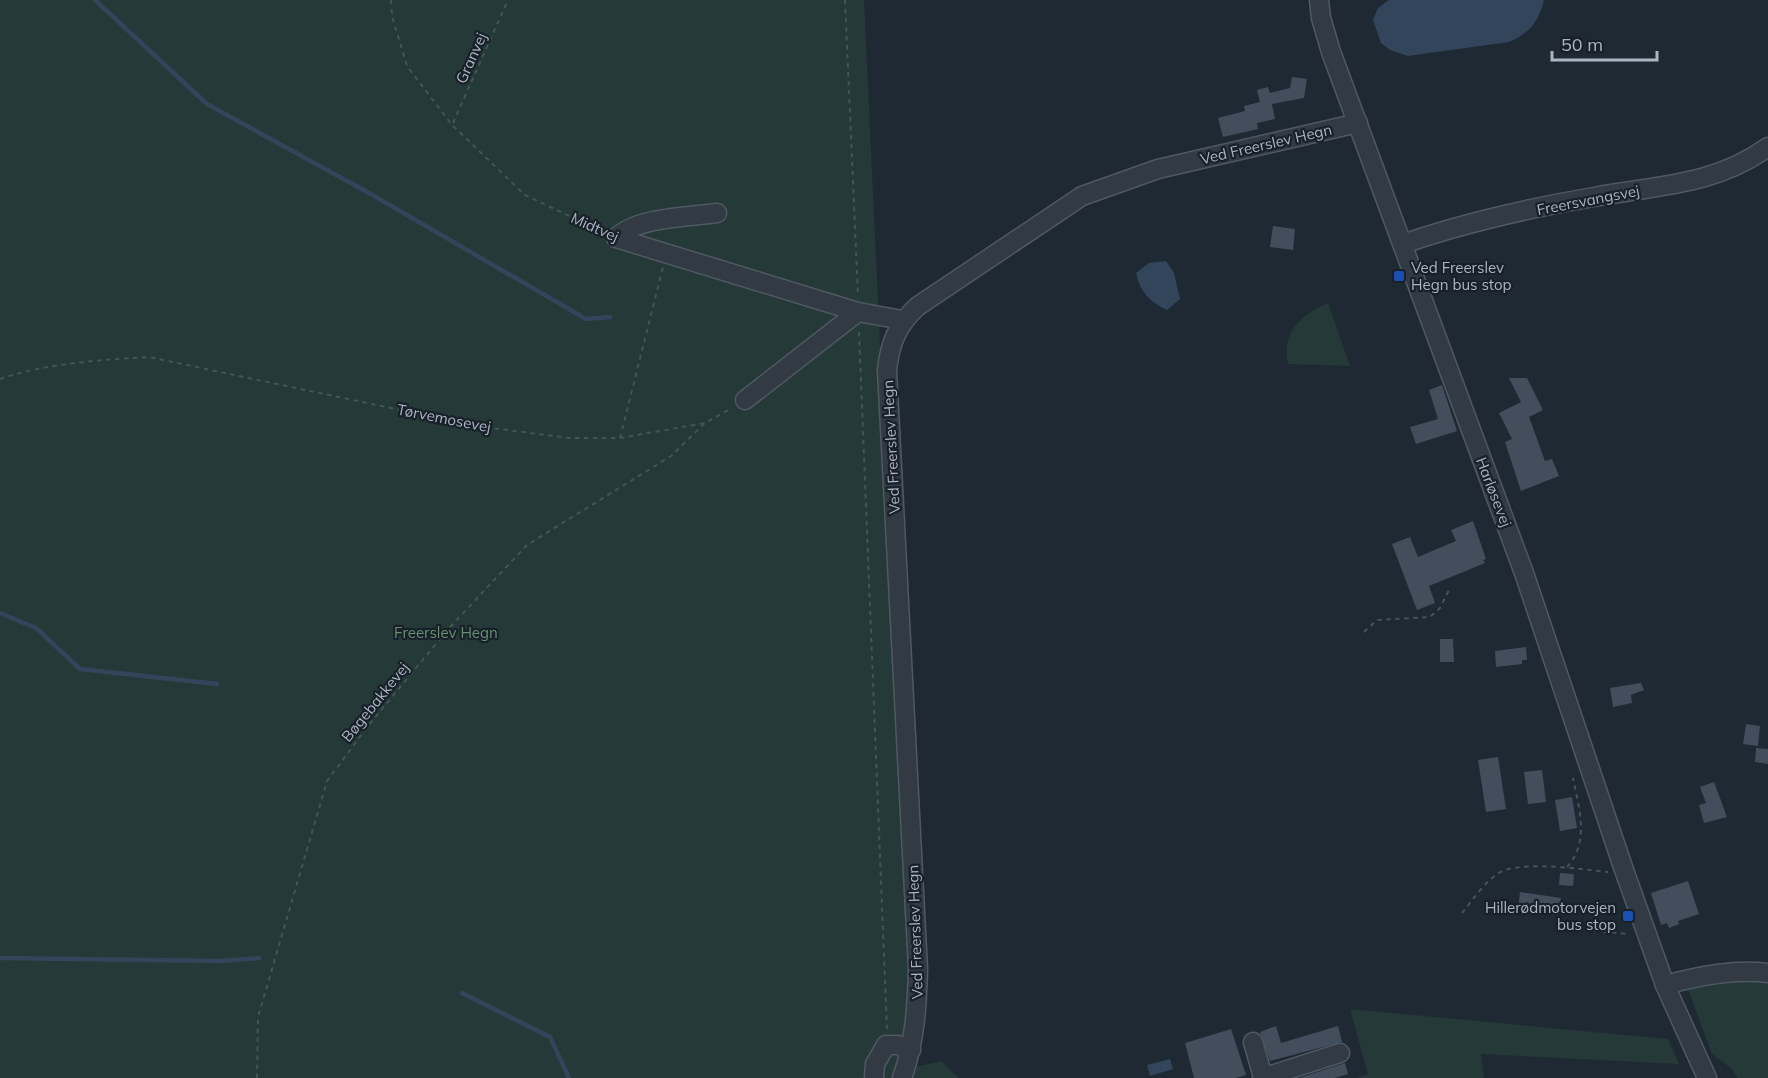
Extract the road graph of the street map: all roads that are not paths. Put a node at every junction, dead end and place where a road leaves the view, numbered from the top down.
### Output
1 (1319, 0) edge
2 (1358, 123) junction
3 (1768, 147) edge
4 (717, 213) dead end
5 (1403, 244) junction
6 (858, 312) junction
7 (903, 320) junction
8 (745, 400) road end
9 (1768, 973) edge
10 (1665, 985) junction
11 (1253, 1042) dead end
12 (910, 1050) junction
13 (1340, 1053) dead end
14 (874, 1078) edge
15 (902, 1078) edge
16 (1263, 1078) edge
17 (1707, 1078) edge

1 - 2 street, Harløsevej
2 - 5 street, Harløsevej
2 - 7 street, Ved Freerslev Hegn
3 - 5 street, Freersvangsvej
4 - 6 street, Midtvej
5 - 10 street, Harløsevej
6 - 7 street, Midtvej
6 - 8 street
7 - 12 street, Ved Freerslev Hegn
9 - 10 street
10 - 17 street, Harløsevej
11 - 16 street
12 - 14 street
12 - 15 street, Ved Freerslev Hegn
13 - 16 street

